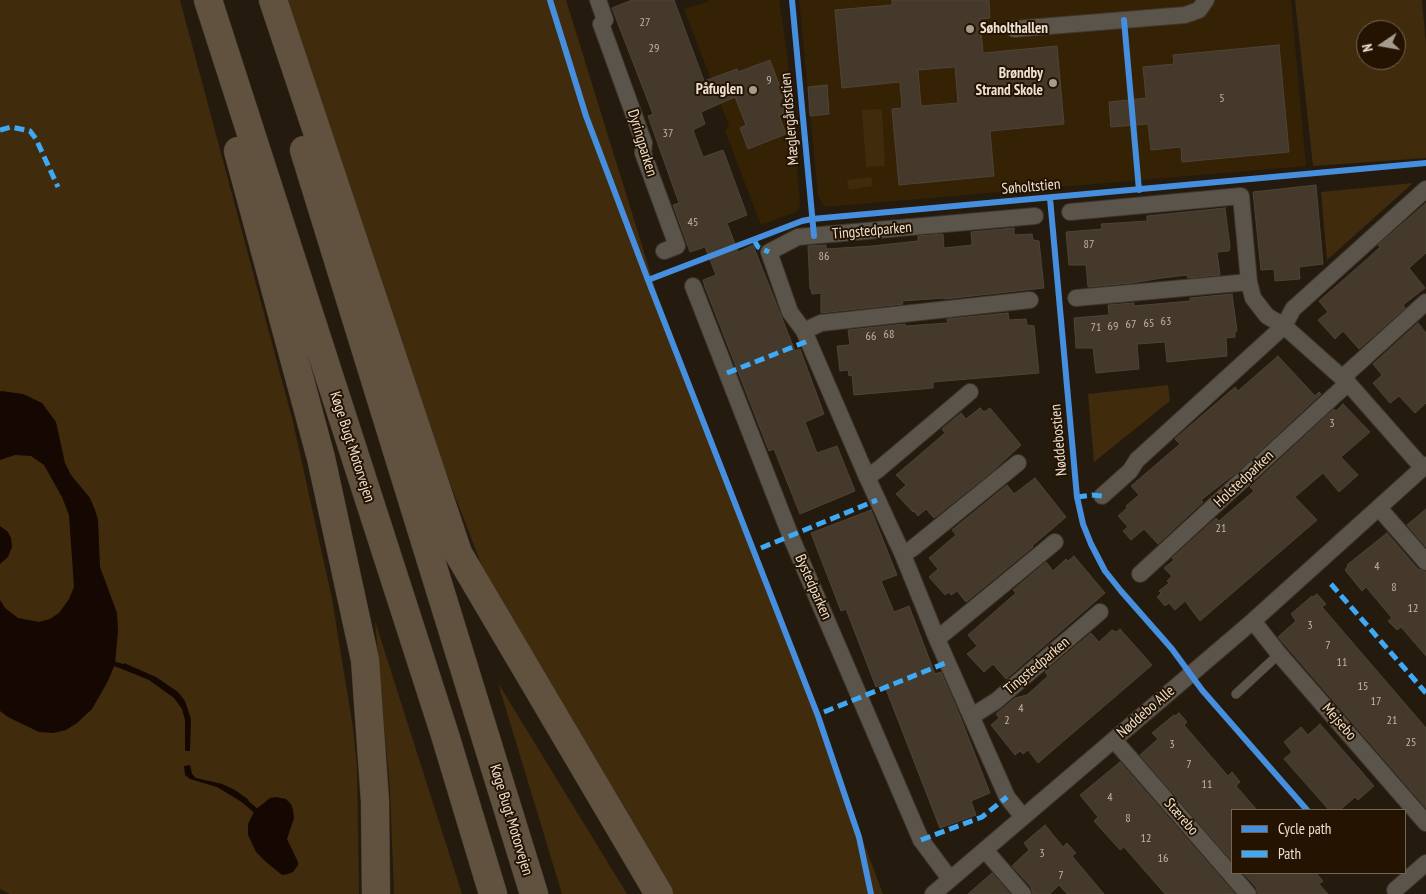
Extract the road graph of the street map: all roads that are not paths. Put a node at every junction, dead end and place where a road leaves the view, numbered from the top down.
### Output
1 (197, 0) edge
2 (208, 0) edge
3 (258, 0) edge
4 (273, 0) edge
5 (598, 0) edge
6 (1206, 0) edge
7 (1014, 29) dead end
8 (1426, 189) edge
9 (1070, 212) dead end
10 (1035, 216) dead end
11 (664, 251) dead end
12 (1249, 282) junction
13 (693, 286) dead end
14 (1076, 298) dead end
15 (1030, 300) dead end
16 (1426, 302) edge
17 (1284, 326) junction
18 (804, 330) junction
19 (1345, 380) junction
20 (970, 392) dead end
21 (1425, 462) edge
22 (1018, 463) dead end
23 (867, 478) junction
24 (1102, 496) dead end
25 (1379, 508) junction
26 (1055, 542) dead end
27 (903, 555) junction
28 (1426, 562) edge
29 (1140, 574) dead end
30 (1100, 612) dead end
31 (1252, 620) junction
32 (937, 639) junction
33 (1279, 654) junction
34 (1236, 694) dead end
35 (972, 716) junction
36 (1114, 740) junction
37 (1023, 817) junction
38 (1426, 823) edge
39 (986, 850) junction
40 (1426, 863) edge
41 (950, 879) junction
42 (1395, 890) dead end
43 (376, 894) edge
44 (493, 894) edge
45 (534, 894) edge
46 (659, 894) edge
47 (933, 894) edge
48 (1023, 894) edge
49 (1248, 894) edge

1 - 43 highway
2 - 44 highway, Køge Bugt Motorvejen
3 - 45 highway, Køge Bugt Motorvejen
4 - 46 highway
5 - 11 street, Dyringparken
6 - 7 street
8 - 17 street
9 - 12 street
10 - 18 street, Tingstedparken
12 - 14 street
12 - 17 street
13 - 41 street, Bystedparken
15 - 18 street
16 - 19 street, Holstedparken
17 - 19 street
17 - 24 street
18 - 23 street, Tingstedparken
19 - 21 street
19 - 29 street, Holstedparken
20 - 23 street
21 - 25 street, Nøddebo Alle
22 - 27 street
23 - 27 street, Tingstedparken
25 - 28 street
25 - 31 street, Nøddebo Alle
26 - 32 street
27 - 32 street, Tingstedparken
30 - 35 street, Tingstedparken
31 - 33 street, Mejsebo
31 - 36 street, Nøddebo Alle
32 - 35 street, Tingstedparken
33 - 34 lane
33 - 38 street, Mejsebo
35 - 37 street, Tingstedparken
36 - 37 street, Nøddebo Alle
36 - 49 street, Stærebo
37 - 39 street, Nøddebo Alle
39 - 41 street, Nøddebo Alle
39 - 48 street
40 - 42 street
41 - 47 street, Nøddebo Alle

